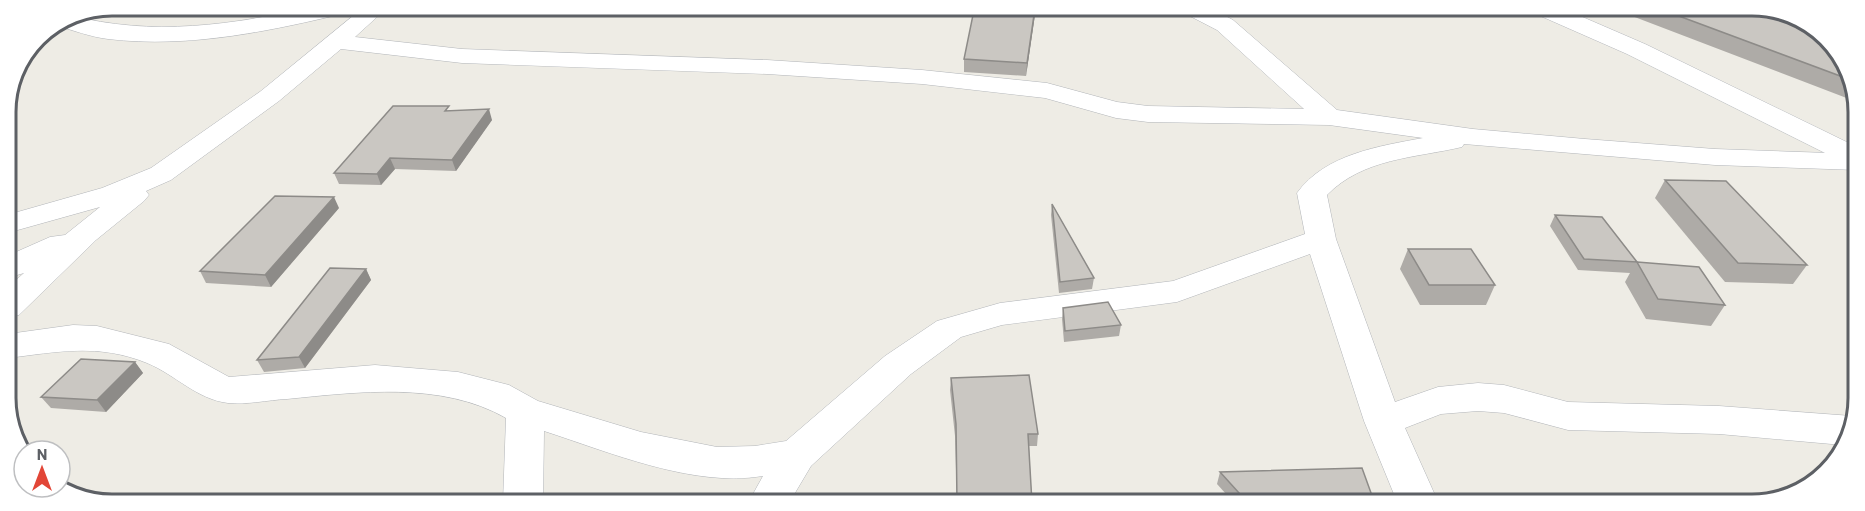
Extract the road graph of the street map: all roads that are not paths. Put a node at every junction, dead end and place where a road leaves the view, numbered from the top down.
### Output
1 (303, 16) edge
2 (366, 16) edge
3 (1208, 16) edge
4 (1560, 16) edge
5 (76, 24) edge
6 (338, 41) junction
7 (1329, 117) junction
8 (1473, 137) junction
9 (1848, 156) edge
10 (1848, 160) edge
11 (161, 174) junction
12 (17, 221) edge
13 (85, 233) junction
14 (1321, 239) junction
15 (17, 264) edge
16 (17, 298) edge
17 (17, 345) edge
18 (525, 411) junction
19 (1383, 421) junction
20 (1843, 430) edge
21 (797, 455) junction
22 (523, 494) edge
23 (773, 494) edge
24 (1414, 494) edge

1 - 5 street
2 - 6 street
3 - 7 street
4 - 9 street
6 - 7 street
6 - 11 street
7 - 8 street
8 - 10 street
8 - 14 street
11 - 12 street
11 - 13 street
13 - 15 street
13 - 16 street
14 - 19 street
14 - 21 street
17 - 18 street
18 - 21 street
18 - 22 street
19 - 20 street
19 - 24 street
21 - 23 street

